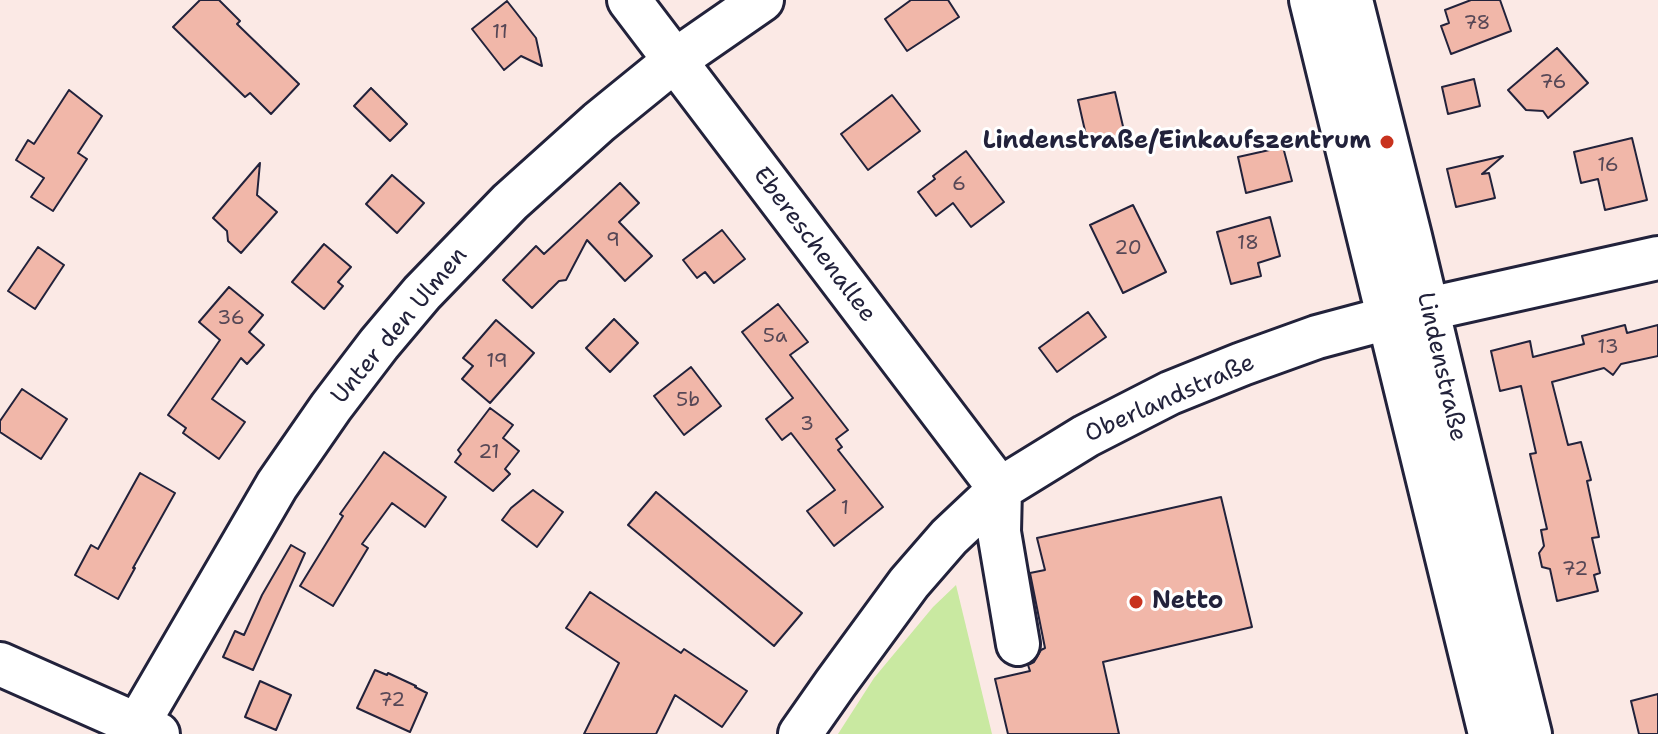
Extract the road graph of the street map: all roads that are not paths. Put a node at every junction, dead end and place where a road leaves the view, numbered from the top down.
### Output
1 (629, 0) edge
2 (762, 0) edge
3 (1311, 0) edge
4 (1351, 0) edge
5 (674, 61) junction
6 (1658, 258) edge
7 (1408, 313) junction
8 (1000, 489) junction
9 (1479, 610) junction
10 (1018, 644) dead end
11 (0, 664) edge
12 (142, 731) edge
13 (800, 734) edge
14 (1490, 734) edge
15 (1530, 734) edge

1 - 5 street, Ebereschenallee
2 - 5 street, Unter den Ulmen
3 - 7 street, Lindenstraße
4 - 7 street, Lindenstraße
5 - 8 street, Ebereschenallee
5 - 12 street, Unter den Ulmen
6 - 7 street, Oberlandstraße
7 - 8 street, Oberlandstraße
7 - 9 street, Lindenstraße
8 - 10 street
8 - 13 street, Oberlandstraße
9 - 14 street, Lindenstraße
9 - 15 street, Lindenstraße
11 - 12 street

